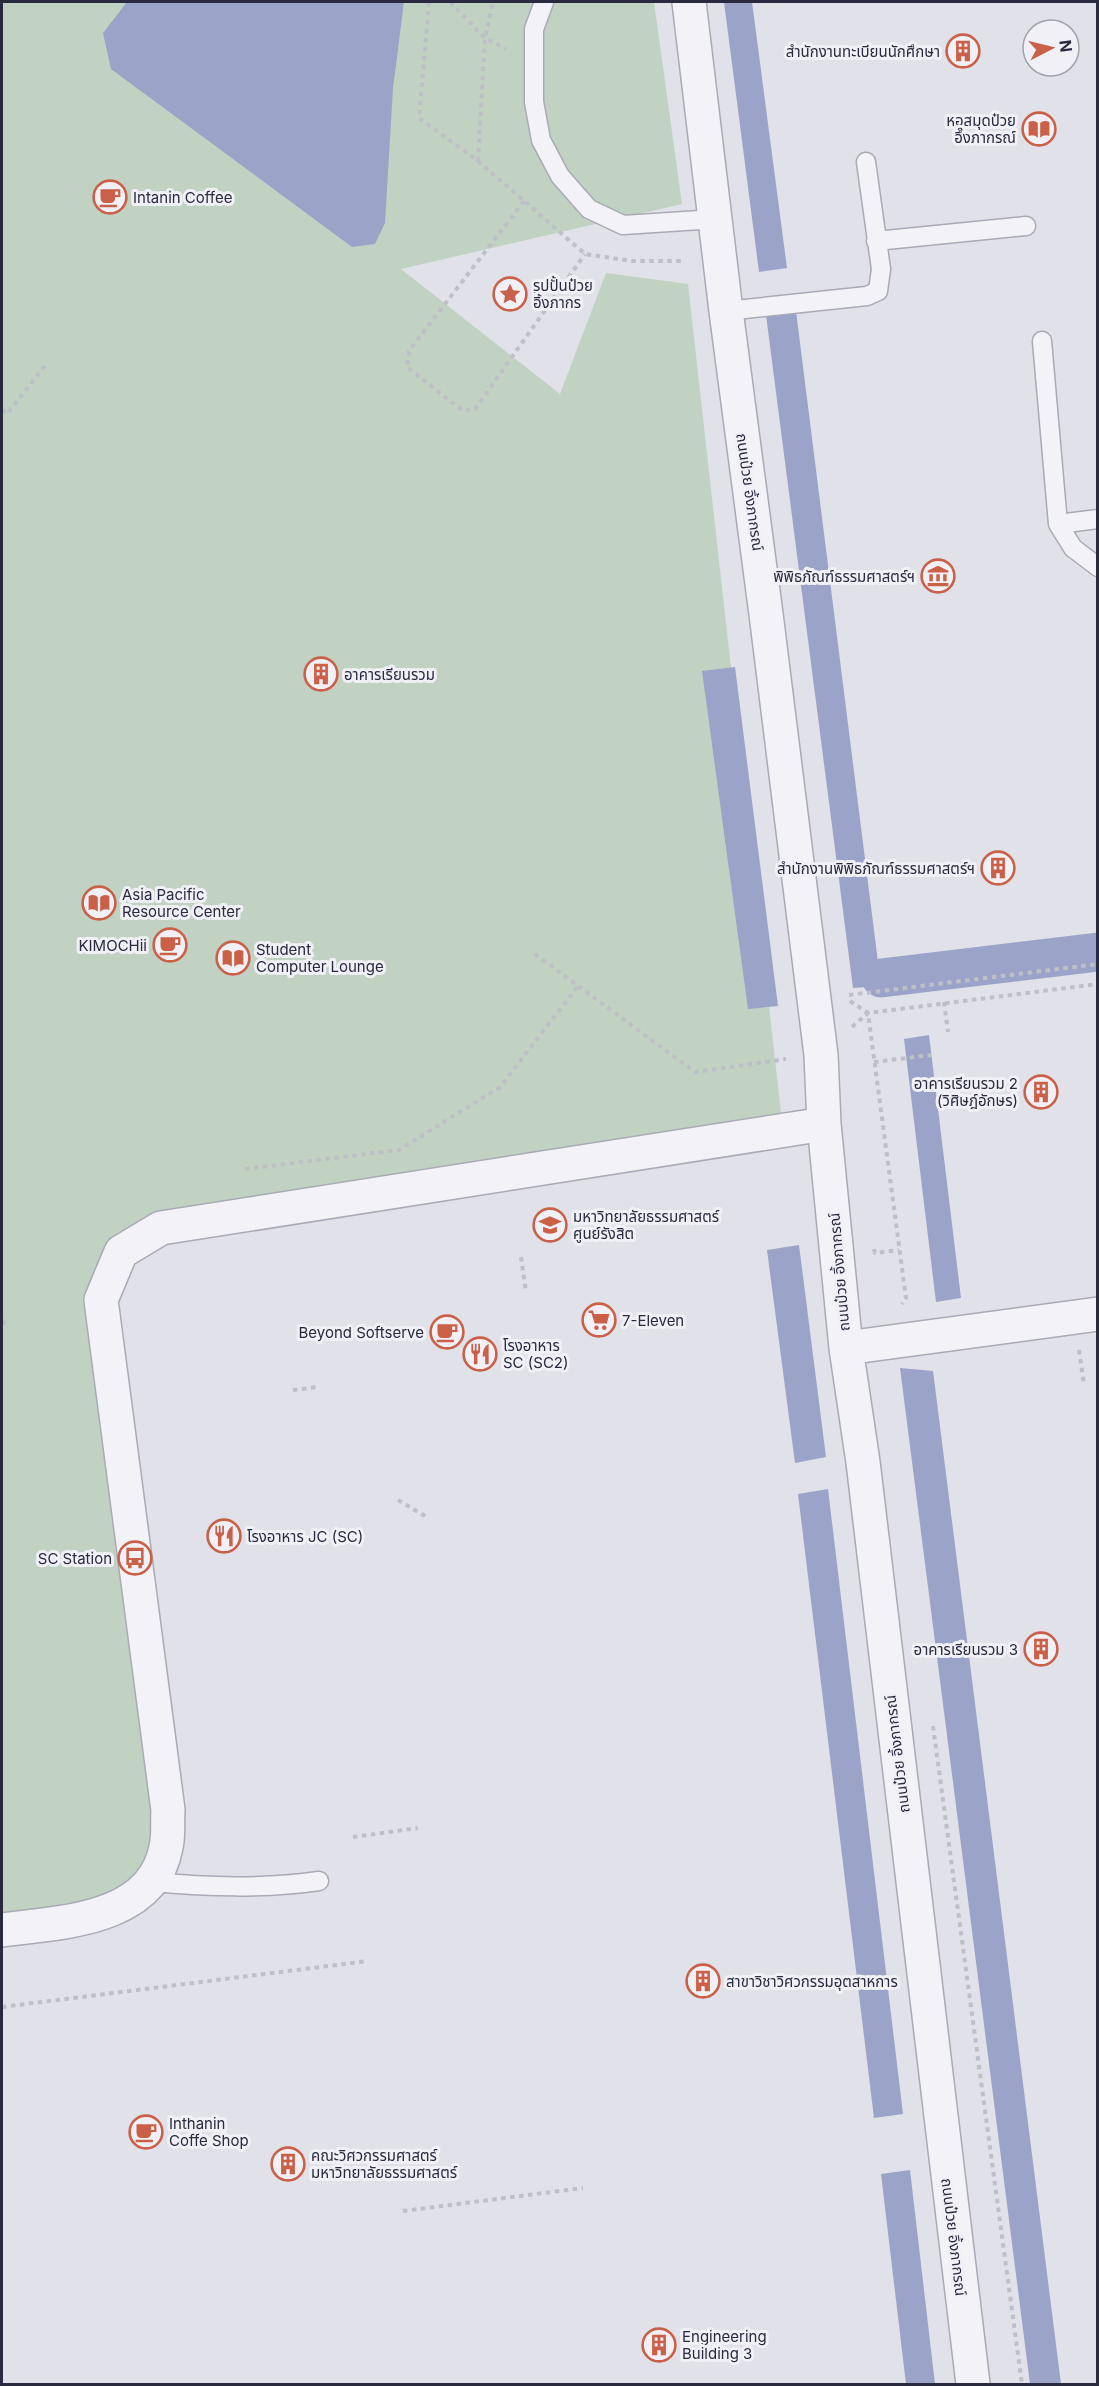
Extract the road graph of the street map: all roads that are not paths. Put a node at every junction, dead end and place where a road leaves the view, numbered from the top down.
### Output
1 (544, 2) edge
2 (689, 2) edge
3 (866, 162) dead end
4 (716, 219) junction
5 (1026, 226) dead end
6 (876, 241) junction
7 (726, 311) junction
8 (1042, 341) dead end
9 (1098, 519) edge
10 (1058, 524) junction
11 (1098, 567) edge
12 (824, 1124) junction
13 (1098, 1314) edge
14 (846, 1348) junction
15 (320, 1881) dead end
16 (151, 1882) junction
17 (2, 1930) edge
18 (973, 2385) edge

1 - 4 lane
2 - 4 street, ถนนป๋วย อิ้งภากรณ์
3 - 6 lane
4 - 7 street, ถนนป๋วย อิ้งภากรณ์
5 - 6 lane
6 - 7 lane
7 - 12 street, ถนนป๋วย อิ้งภากรณ์
8 - 10 lane
9 - 10 lane
10 - 11 lane
12 - 14 street, ถนนป๋วย อิ้งภากรณ์
12 - 16 street
13 - 14 street
14 - 18 street, ถนนป๋วย อิ้งภากรณ์
15 - 16 lane
16 - 17 street

